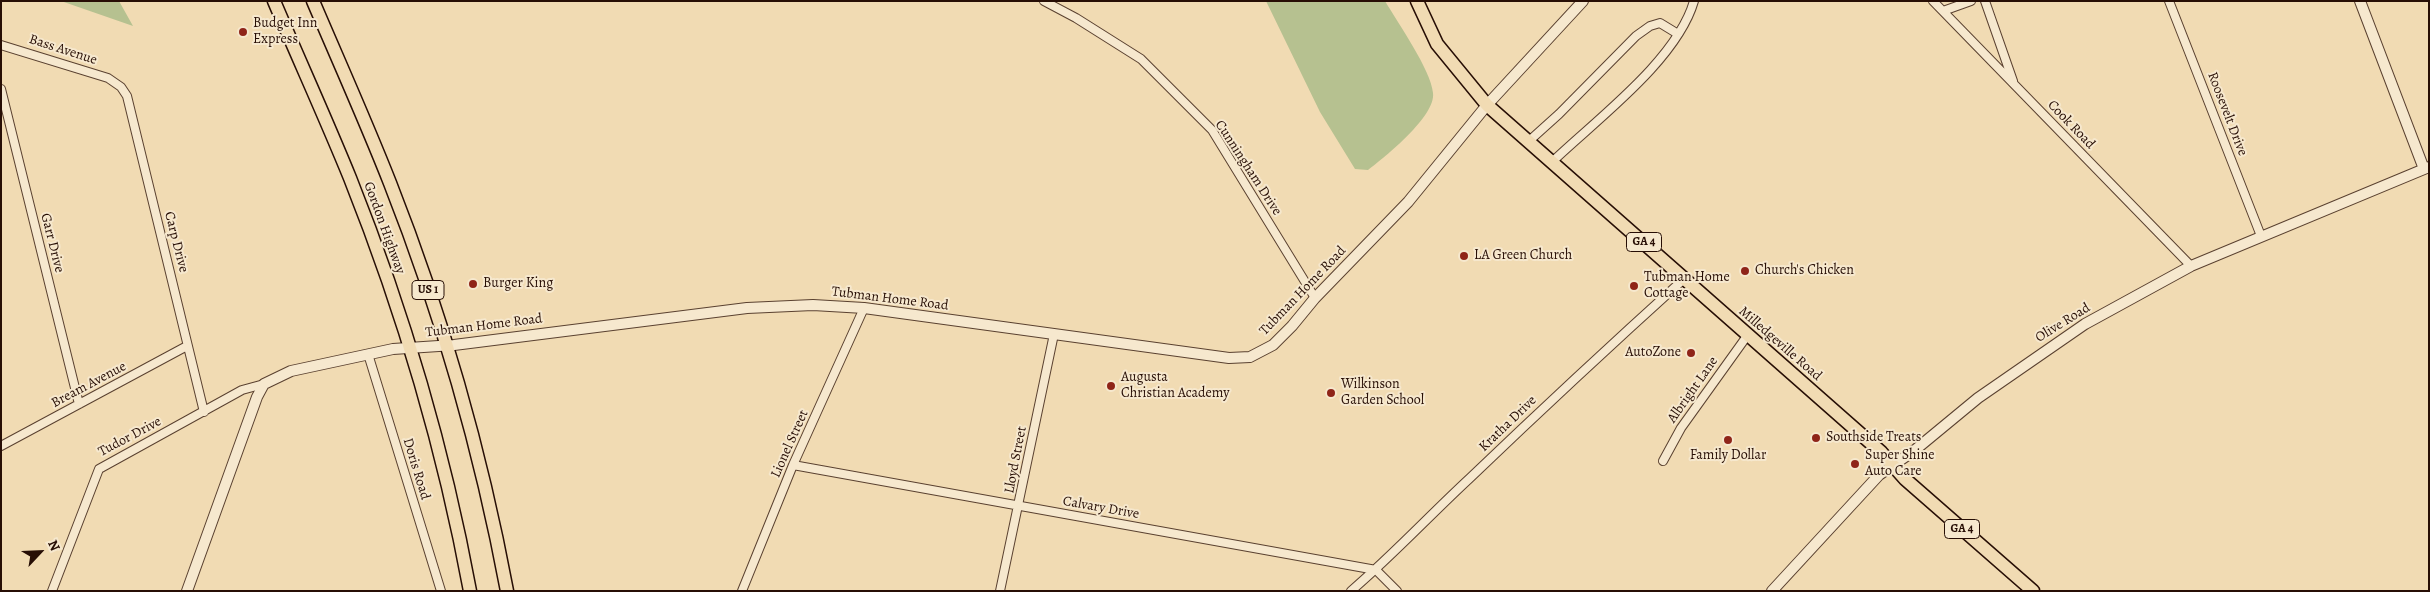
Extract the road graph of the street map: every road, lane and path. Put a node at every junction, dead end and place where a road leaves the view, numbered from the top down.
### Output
1 (274, 1) edge
2 (313, 1) edge
3 (1044, 1) edge
4 (1417, 1) edge
5 (1583, 1) edge
6 (1694, 1) edge
7 (1933, 1) edge
8 (1971, 1) edge
9 (1984, 1) edge
10 (2169, 1) edge
11 (2360, 1) edge
12 (1943, 11) junction
13 (1678, 34) junction
14 (1, 45) edge
15 (116, 82) joint
16 (2014, 85) junction
17 (1, 89) edge
18 (1487, 104) junction
19 (1529, 140) junction
20 (1553, 161) junction
21 (2427, 168) edge
22 (2261, 236) junction
23 (2191, 266) junction
24 (1684, 278) junction
25 (1315, 298) junction
26 (864, 308) junction
27 (1054, 334) junction
28 (1748, 336) junction
29 (446, 345) junction
30 (187, 346) junction
31 (409, 348) junction
32 (368, 354) junction
33 (264, 384) junction
34 (79, 404) junction
35 (204, 412) junction
36 (1, 446) edge
37 (1663, 461) dead end
38 (793, 465) junction
39 (1893, 466) junction
40 (1019, 506) junction
41 (1376, 570) junction
42 (52, 591) edge
43 (187, 591) edge
44 (441, 591) edge
45 (470, 591) edge
46 (507, 591) edge
47 (742, 591) edge
48 (1000, 591) edge
49 (1351, 591) edge
50 (1397, 591) edge
51 (1772, 591) edge
52 (2033, 591) edge

1 - 31 main road, Gordon Highway / US 1
2 - 29 main road, Gordon Highway / US 1
3 - 25 street, Cunningham Drive
4 - 18 main road, Milledgeville Road / GA 4
5 - 18 street, Tubman Home Road
6 - 13 street
7 - 12 street, Cook Road
8 - 12 street
9 - 16 street
10 - 22 street, Roosevelt Drive
11 - 21 street
12 - 16 street, Cook Road
13 - 19 street
13 - 20 street
14 - 15 street, Bass Avenue
15 - 30 street, Carp Drive
16 - 23 street, Cook Road
17 - 34 street, Garr Drive
18 - 19 main road, Milledgeville Road / GA 4
18 - 25 street, Tubman Home Road
19 - 20 main road, Milledgeville Road / GA 4
20 - 24 main road, Milledgeville Road / GA 4
21 - 22 street, Olive Road
22 - 23 street, Olive Road
23 - 39 street, Olive Road
24 - 28 main road, Milledgeville Road / GA 4
24 - 41 street, Kratha Drive
25 - 27 street, Tubman Home Road
26 - 27 street, Tubman Home Road
26 - 29 street, Tubman Home Road
26 - 38 street, Lionel Street
27 - 40 street, Lloyd Street
28 - 37 street, Albright Lane
28 - 39 main road, Milledgeville Road / GA 4
29 - 31 street, Tubman Home Road
29 - 46 main road, Gordon Highway / US 1
30 - 34 street, Bream Avenue
30 - 35 street, Carp Drive
31 - 32 street, Tubman Home Road
31 - 45 main road, Gordon Highway / US 1
32 - 33 street, Tubman Home Road
32 - 44 street, Doris Road
33 - 35 street, Tudor Drive
33 - 43 street
34 - 36 street, Bream Avenue
35 - 42 street, Tudor Drive
38 - 40 street, Calvary Drive
38 - 47 street, Lionel Street
39 - 51 street, Olive Road
39 - 52 main road, Milledgeville Road / GA 4
40 - 41 street, Calvary Drive
40 - 48 street, Lloyd Street
41 - 49 street, Kratha Drive
41 - 50 street

